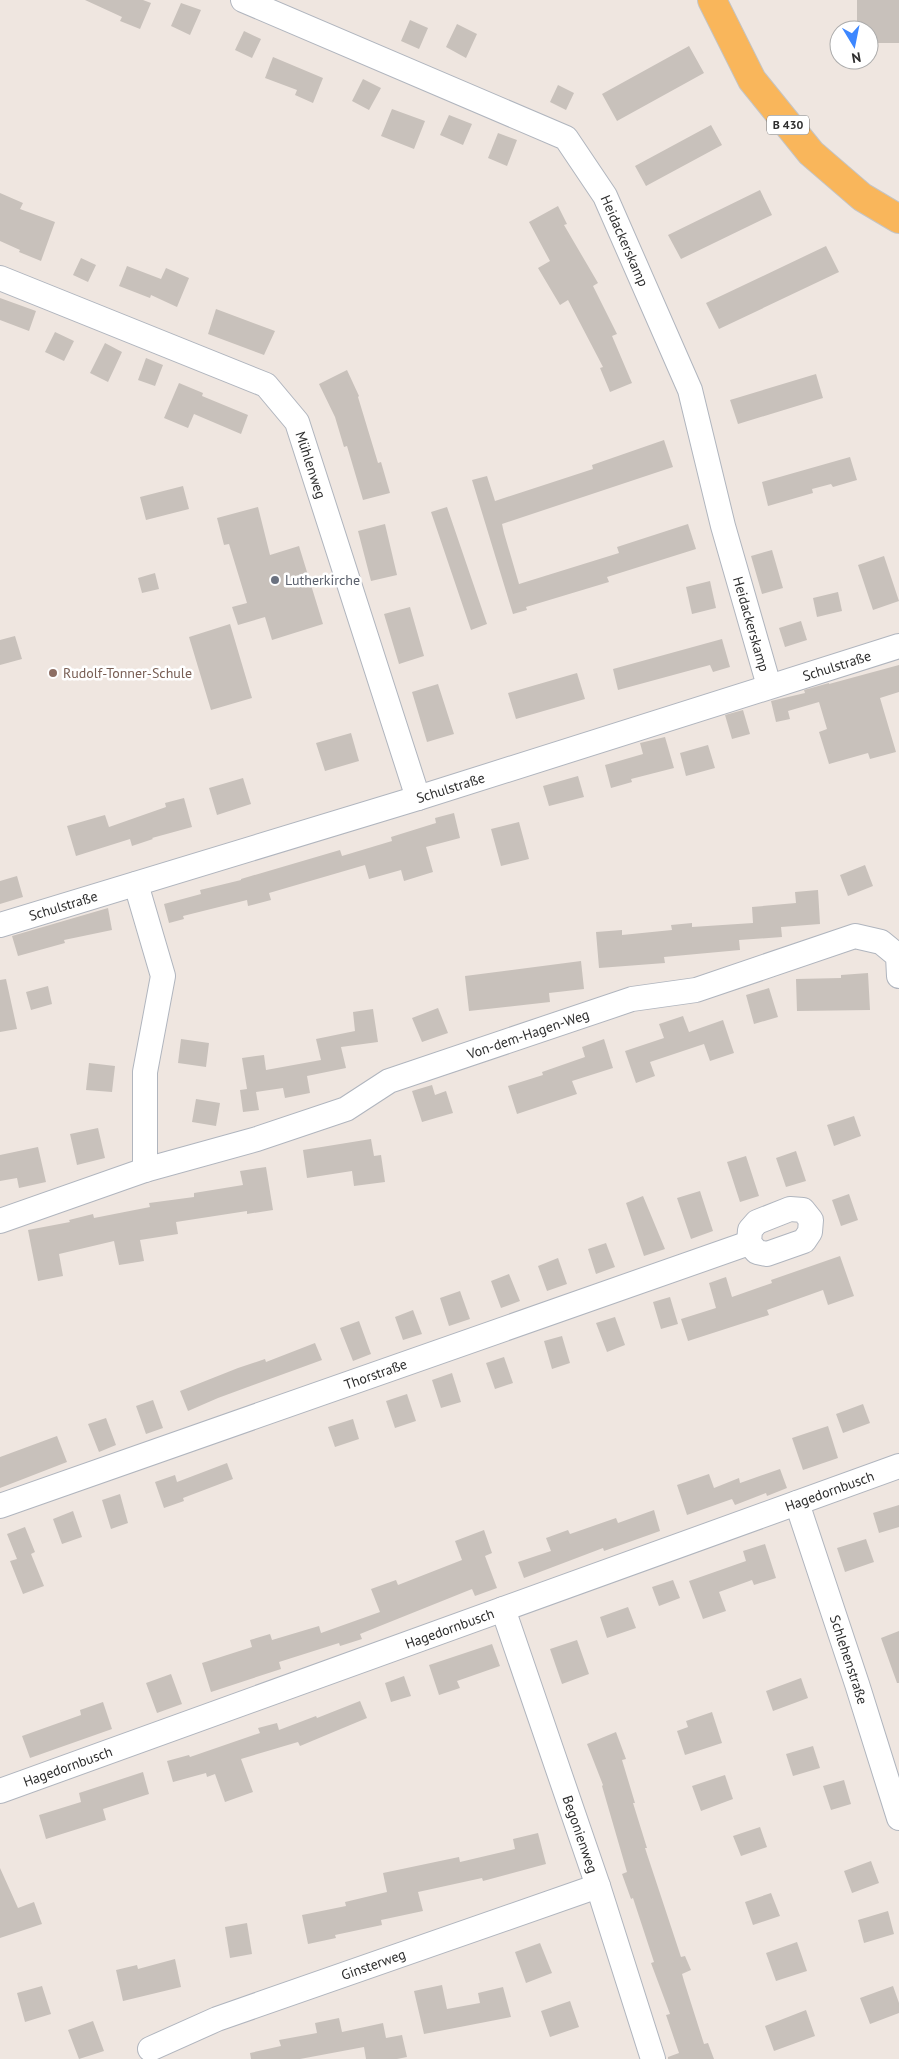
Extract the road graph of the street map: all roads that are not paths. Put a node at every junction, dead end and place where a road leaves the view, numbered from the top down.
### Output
1 (243, 0) edge
2 (712, 0) edge
3 (899, 219) edge
4 (0, 278) edge
5 (899, 646) edge
6 (769, 686) junction
7 (418, 798) junction
8 (136, 884) junction
9 (0, 925) edge
10 (899, 976) edge
11 (145, 1170) junction
12 (0, 1221) edge
13 (749, 1243) dead end
14 (899, 1466) edge
15 (797, 1503) junction
16 (0, 1506) edge
17 (503, 1609) junction
18 (0, 1790) edge
19 (899, 1818) edge
20 (598, 1886) junction
21 (150, 2050) dead end
22 (652, 2059) edge

1 - 6 street, Heidackerskamp
2 - 3 main road, B 430
4 - 7 street, Mühlenweg
5 - 6 street, Schulstraße
6 - 7 street, Schulstraße
7 - 8 street, Schulstraße
8 - 9 street, Schulstraße
8 - 11 street
10 - 11 street, Von-dem-Hagen-Weg
11 - 12 street, Von-dem-Hagen-Weg
13 - 16 street, Thorstraße
14 - 15 street, Hagedornbusch
15 - 17 street, Hagedornbusch
15 - 19 street, Schlehenstraße
17 - 18 street, Hagedornbusch
17 - 20 street, Begonienweg
20 - 21 street, Ginsterweg
20 - 22 street, Begonienweg

